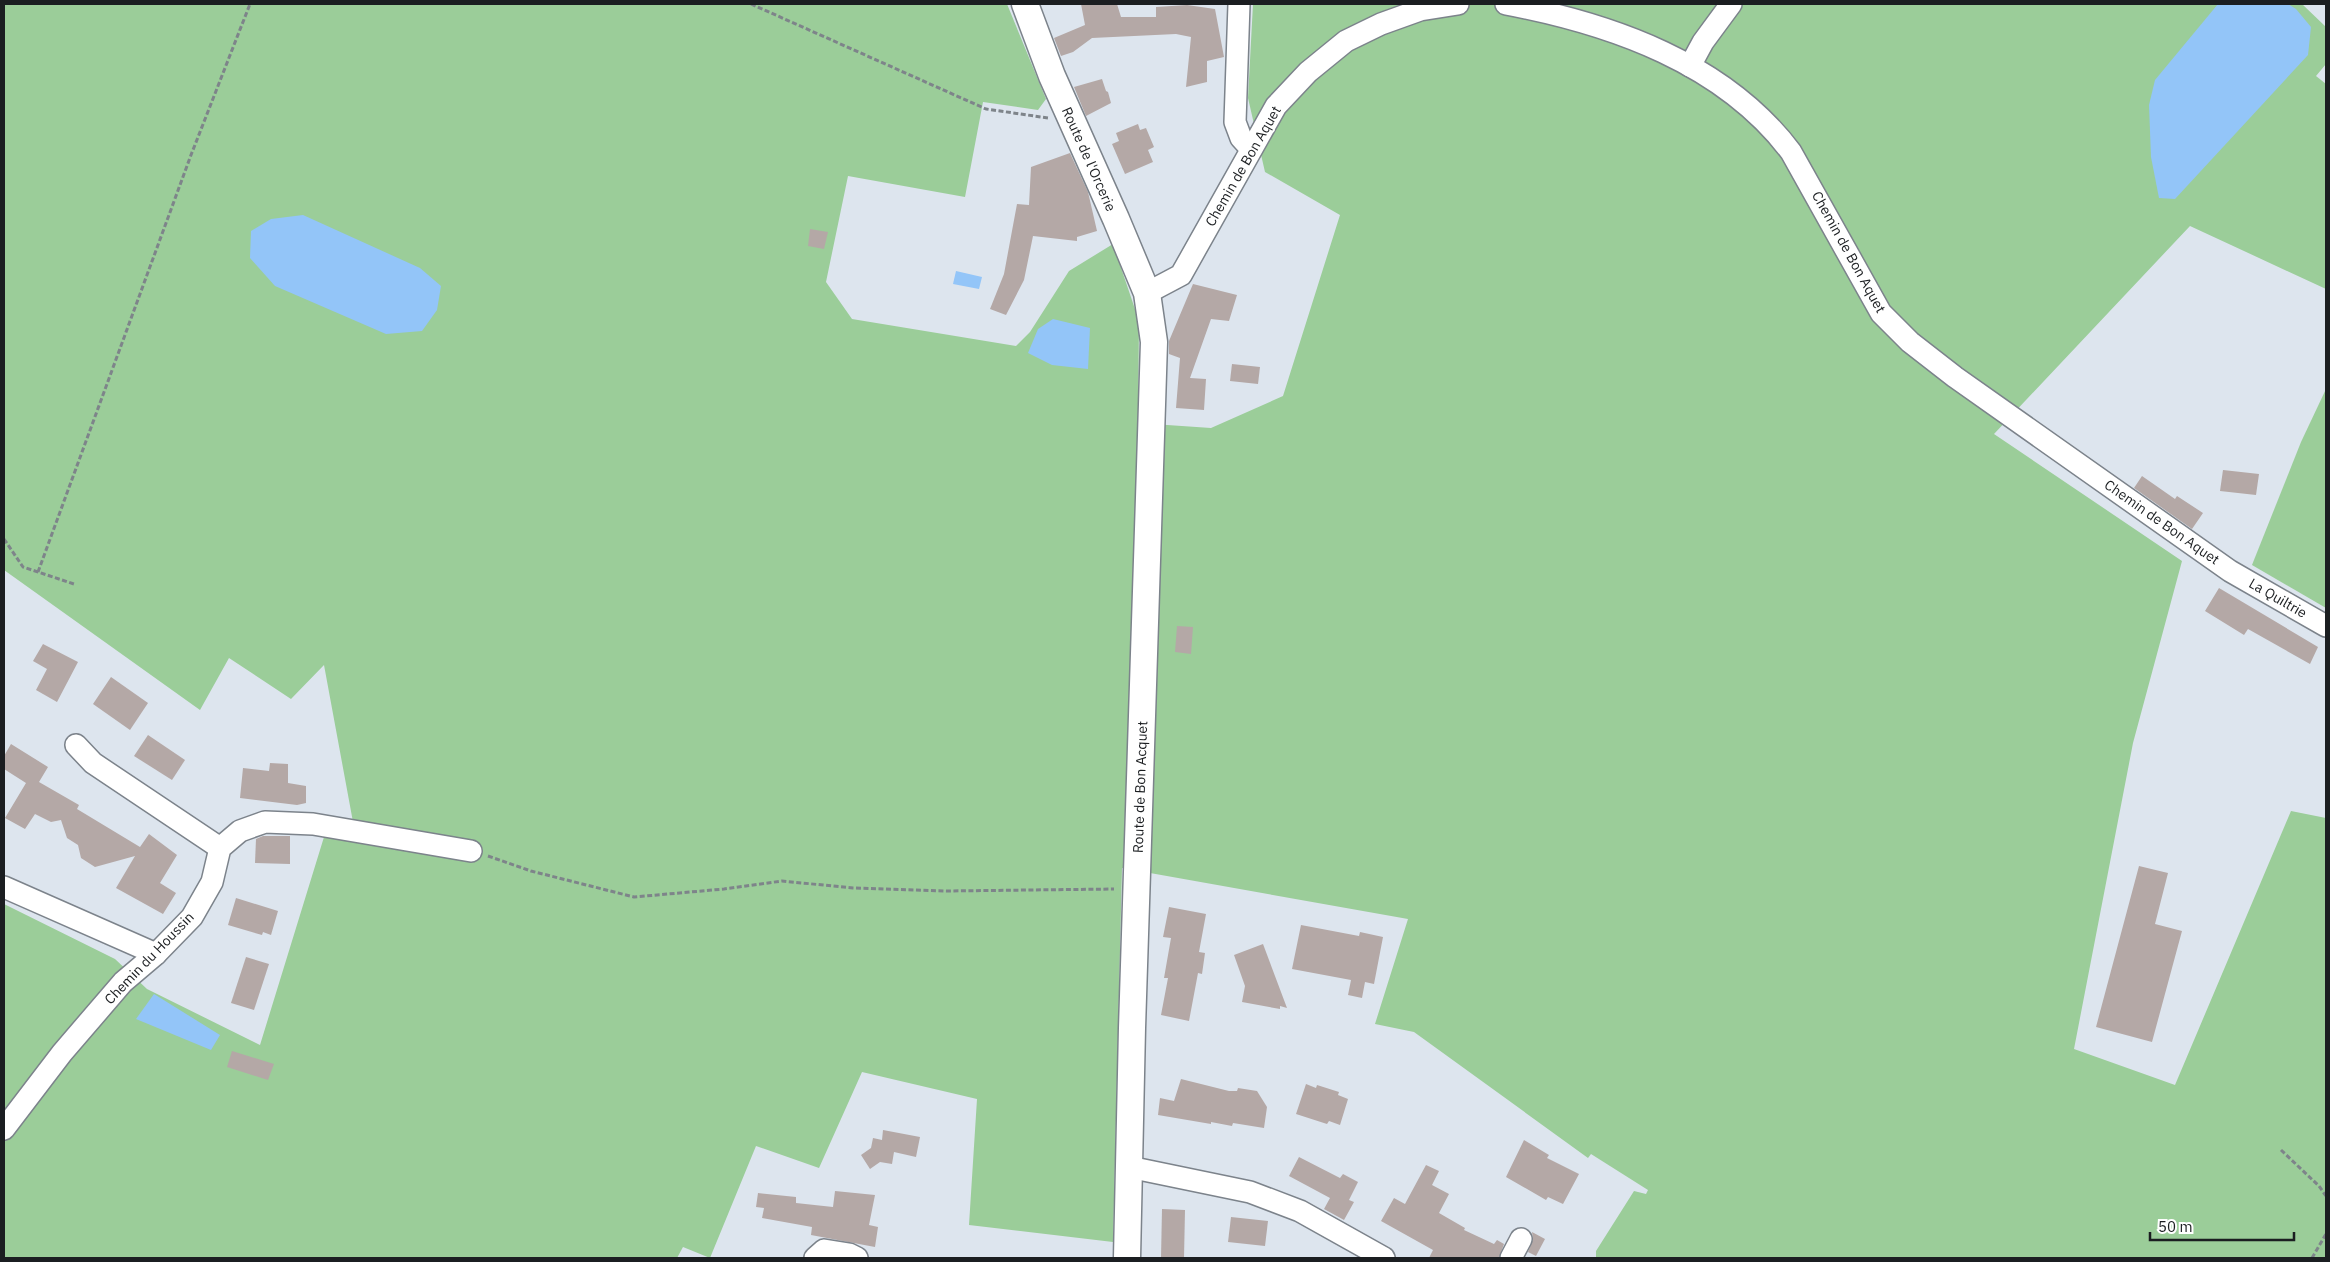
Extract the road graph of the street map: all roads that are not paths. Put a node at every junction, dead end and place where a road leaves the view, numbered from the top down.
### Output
1 (1025, 4) edge
2 (1239, 4) edge
3 (1458, 4) edge
4 (1506, 4) edge
5 (1731, 4) edge
6 (1690, 66) junction
7 (1251, 149) junction
8 (1149, 304) junction
9 (2230, 571) joint
10 (2326, 626) edge
11 (76, 745) dead end
12 (220, 848) junction
13 (471, 851) road end
14 (4, 887) edge
15 (156, 954) junction
16 (4, 1129) edge
17 (1129, 1168) junction
18 (1521, 1239) dead end
19 (815, 1258) edge
20 (857, 1258) edge
21 (1127, 1258) edge
22 (1384, 1258) edge
23 (1511, 1258) edge

1 - 8 street, Route de l'Orcerie
2 - 7 street
3 - 7 street, Chemin de Bon Aquet
4 - 6 street, Chemin de Bon Aquet
5 - 6 street
6 - 9 street, Chemin de Bon Aquet
7 - 8 street, Chemin de Bon Aquet
8 - 17 street, Route de Bon Acquet
9 - 10 street, La Quiltrie
11 - 12 street
12 - 13 street
12 - 15 street, Chemin du Houssin
14 - 15 street
15 - 16 street, Chemin du Houssin
17 - 21 street, Route de Bon Acquet
17 - 22 street
18 - 23 street
19 - 20 street

